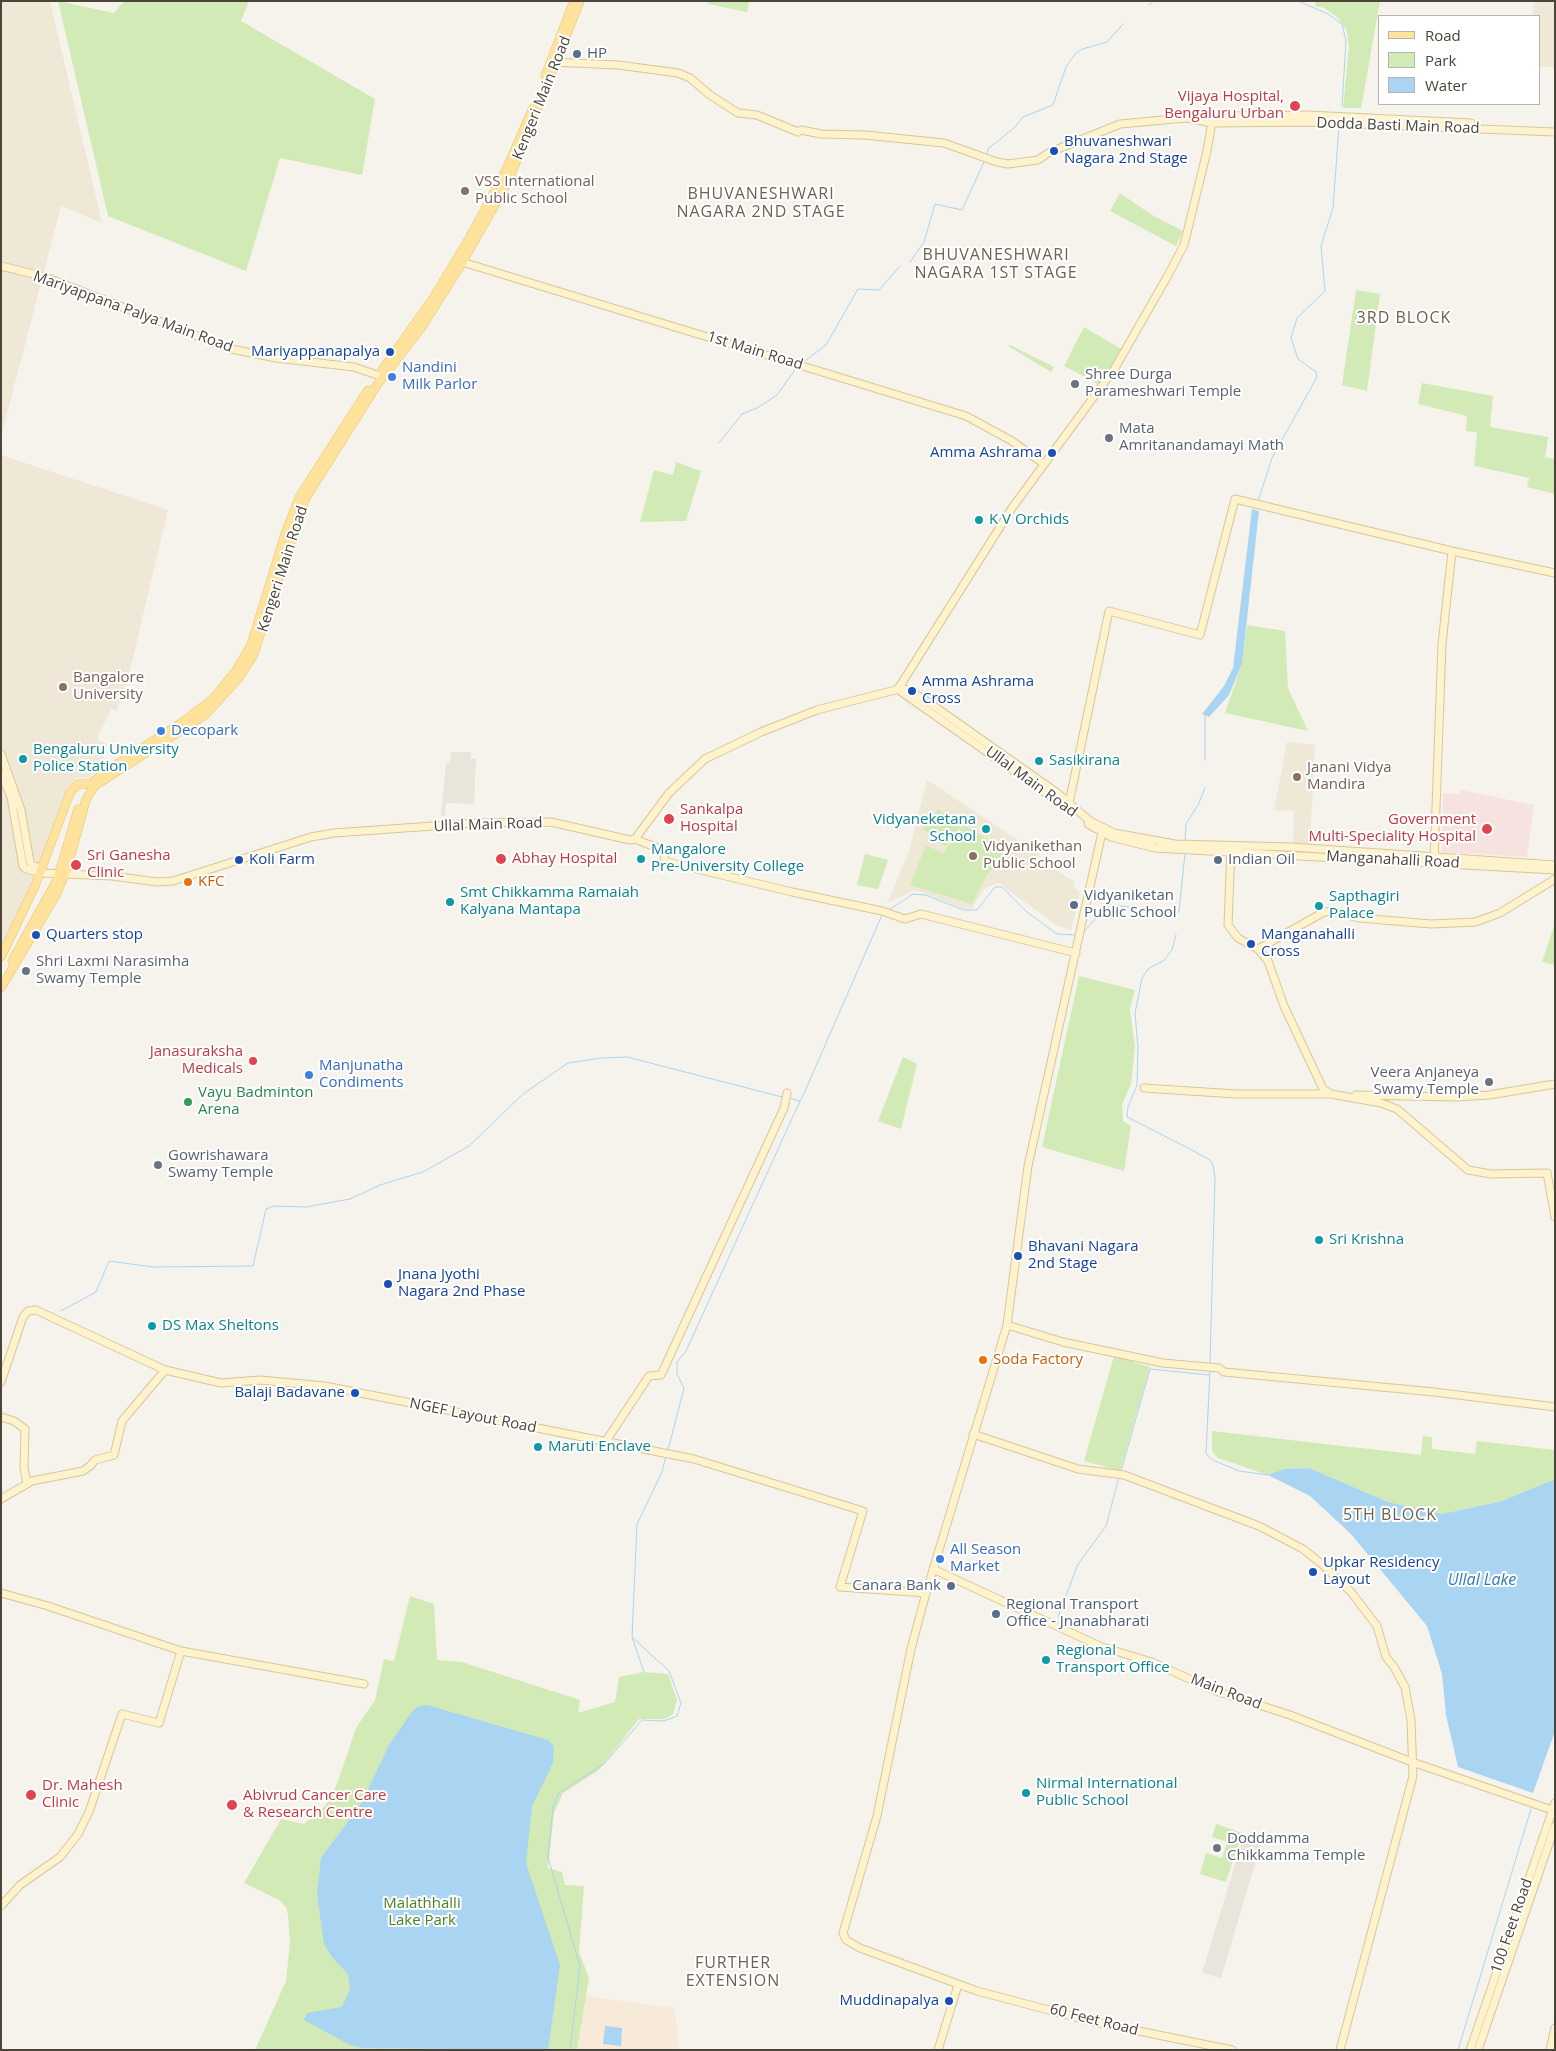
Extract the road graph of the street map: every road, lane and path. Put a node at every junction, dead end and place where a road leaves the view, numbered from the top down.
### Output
1 (574, 1) edge
2 (580, 1) edge
3 (553, 63) junction
4 (1213, 120) junction
5 (1555, 128) edge
6 (1555, 132) edge
7 (459, 261) junction
8 (1, 266) edge
9 (381, 376) junction
10 (1044, 464) junction
11 (1452, 551) junction
12 (1555, 573) edge
13 (898, 689) junction
14 (1, 754) edge
15 (1, 772) edge
16 (93, 786) junction
17 (1069, 806) junction
18 (1102, 830) junction
19 (635, 839) junction
20 (22, 840) junction
21 (1188, 848) joint
22 (1231, 848) junction
23 (1434, 859) junction
24 (1555, 865) edge
25 (41, 870) junction
26 (1555, 870) edge
27 (63, 871) junction
28 (1555, 879) edge
29 (1258, 949) junction
30 (1076, 953) junction
31 (1, 957) edge
32 (1, 979) edge
33 (1, 988) edge
34 (1555, 1084) edge
35 (1144, 1088) dead end
36 (1331, 1094) junction
37 (786, 1097) dead end
38 (1555, 1217) edge
39 (1007, 1325) junction
40 (165, 1370) junction
41 (1, 1382) edge
42 (1555, 1406) edge
43 (1, 1417) edge
44 (973, 1434) junction
45 (606, 1441) junction
46 (27, 1483) junction
47 (1, 1499) edge
48 (933, 1569) junction
49 (1, 1593) edge
50 (926, 1593) junction
51 (181, 1651) junction
52 (364, 1684) dead end
53 (1412, 1762) junction
54 (1554, 1808) edge
55 (1555, 1826) edge
56 (1, 1906) edge
57 (958, 1985) junction
58 (1555, 2028) edge
59 (938, 2050) edge
60 (1232, 2050) edge
61 (1340, 2050) edge
62 (1470, 2050) edge
63 (1478, 2050) edge
64 (1550, 2050) edge

1 - 3 main road, Kengeri Main Road
2 - 3 main road, Kengeri Main Road
3 - 4 street
3 - 7 main road, Kengeri Main Road
4 - 5 street, Dodda Basti Main Road
4 - 6 street, Dodda Basti Main Road
4 - 10 street
7 - 9 main road, Kengeri Main Road
7 - 10 street, 1st Main Road
8 - 9 street, Mariyappana Palya Main Road
9 - 16 main road, Kengeri Main Road
10 - 13 street
11 - 12 street
11 - 17 street
11 - 23 street
13 - 17 street, Ullal Main Road
13 - 19 street
14 - 20 street
15 - 20 street
16 - 25 main road
16 - 27 main road, Kengeri Main Road
17 - 18 street, Ullal Main Road
18 - 21 street, Ullal Main Road
18 - 30 street
19 - 27 street, Ullal Main Road
19 - 30 street, Ullal Main Road
20 - 25 street
21 - 22 street, Manganahalli Road
22 - 23 street, Manganahalli Road
22 - 29 street
23 - 24 street, Manganahalli Road
23 - 26 street, Manganahalli Road
25 - 27 street, Ullal Main Road
25 - 31 main road
27 - 32 main road, Kengeri Main Road
27 - 33 main road, Kengeri Main Road
28 - 29 street
29 - 36 street
30 - 39 street
34 - 36 street
35 - 36 street
36 - 38 street
37 - 45 street
39 - 42 street
39 - 44 street
40 - 41 street, NGEF Layout Road
40 - 45 street, NGEF Layout Road
40 - 46 street
43 - 46 street
44 - 48 street
44 - 53 street
45 - 50 street, NGEF Layout Road
46 - 47 street
48 - 50 street
48 - 53 street, Main Road
49 - 51 street
50 - 57 street, 60 Feet Road
51 - 52 street
51 - 56 street
53 - 54 street, Main Road
53 - 61 street
54 - 62 street, 100 Feet Road
55 - 63 street, 100 Feet Road
57 - 59 street
57 - 60 street, 60 Feet Road
58 - 64 street

